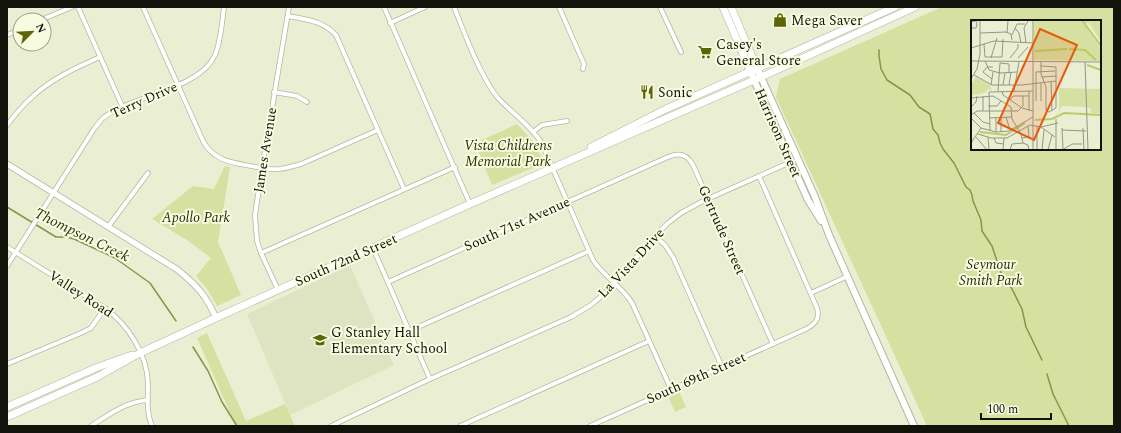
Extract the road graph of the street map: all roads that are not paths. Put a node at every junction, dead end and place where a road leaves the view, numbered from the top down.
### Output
1 (72, 7) edge
2 (78, 7) edge
3 (144, 7) edge
4 (224, 7) edge
5 (289, 7) edge
6 (384, 7) edge
7 (425, 7) edge
8 (454, 7) edge
9 (559, 7) edge
10 (660, 7) edge
11 (723, 7) edge
12 (731, 7) edge
13 (895, 7) edge
14 (915, 7) edge
15 (52, 16) edge
16 (288, 16) junction
17 (390, 23) junction
18 (681, 52) dead end
19 (100, 58) junction
20 (583, 69) dead end
21 (754, 70) junction
22 (758, 78) junction
23 (178, 84) junction
24 (274, 92) junction
25 (307, 102) dead end
26 (123, 108) junction
27 (567, 121) dead end
28 (7, 125) edge
29 (378, 130) junction
30 (533, 132) junction
31 (797, 159) junction
32 (791, 162) junction
33 (7, 164) edge
34 (455, 167) junction
35 (647, 167) joint
36 (262, 168) junction
37 (552, 168) junction
38 (148, 173) dead end
39 (759, 176) junction
40 (404, 189) junction
41 (54, 193) junction
42 (708, 199) junction
43 (567, 202) junction
44 (470, 204) junction
45 (108, 227) junction
46 (829, 234) junction
47 (655, 236) junction
48 (7, 247) edge
49 (373, 248) junction
50 (589, 251) junction
51 (16, 253) junction
52 (261, 253) junction
53 (7, 266) edge
54 (848, 276) junction
55 (388, 282) junction
56 (615, 283) junction
57 (278, 290) junction
58 (811, 293) junction
59 (105, 308) junction
60 (216, 318) junction
61 (409, 331) junction
62 (649, 341) junction
63 (773, 344) junction
64 (140, 353) junction
65 (7, 364) edge
66 (722, 367) junction
67 (430, 379) junction
68 (671, 389) junction
69 (148, 400) junction
70 (7, 407) edge
71 (7, 417) edge
72 (91, 426) edge
73 (152, 426) edge
74 (331, 426) edge
75 (460, 426) edge
76 (590, 426) edge
77 (914, 426) edge

1 - 15 street
2 - 19 street
3 - 23 street
4 - 23 street, Terry Drive
5 - 16 street, James Avenue
6 - 17 street
7 - 17 street
8 - 30 street
9 - 20 street
10 - 18 street
11 - 21 main road, Harrison Street
12 - 21 main road, Harrison Street
13 - 21 main road, South 72nd Street
14 - 22 main road, South 72nd Street
16 - 24 street, James Avenue
16 - 29 street
17 - 34 street
19 - 26 street
19 - 28 street
21 - 22 main road, Harrison Street
21 - 37 main road, South 72nd Street
22 - 31 main road, Harrison Street
22 - 32 main road, Harrison Street
22 - 37 main road, South 72nd Street
23 - 26 street, Terry Drive
23 - 36 street
24 - 25 street
24 - 36 street, James Avenue
26 - 41 street, Terry Drive
27 - 30 street
29 - 36 street
29 - 40 street
30 - 37 street
31 - 32 street, La Vista Drive
31 - 46 main road, Harrison Street
32 - 39 street, La Vista Drive
32 - 46 main road, Harrison Street
33 - 41 street
34 - 40 street
34 - 44 street
35 - 42 street, Gertrude Street
35 - 43 street, South 71st Avenue
36 - 52 street, James Avenue
37 - 43 street
37 - 44 main road, South 72nd Street
38 - 45 street
39 - 42 street, La Vista Drive
39 - 58 street
40 - 52 street
41 - 45 street
41 - 51 street, Terry Drive
42 - 47 street, La Vista Drive
42 - 63 street, Gertrude Street
43 - 50 street
43 - 55 street, South 71st Avenue
44 - 49 main road, South 72nd Street
45 - 60 street
46 - 54 main road, Harrison Street
47 - 56 street, La Vista Drive
47 - 66 street
48 - 51 street, Valley Road
49 - 55 street
49 - 57 main road, South 72nd Street
50 - 56 street
50 - 61 street
51 - 53 street, Terry Drive
51 - 59 street, Valley Road
52 - 57 street, James Avenue
54 - 58 street
54 - 77 main road, Harrison Street
55 - 61 street
56 - 62 street
56 - 67 street, La Vista Drive
57 - 60 main road, South 72nd Street
58 - 63 street, South 69th Street
59 - 64 street, Valley Road
59 - 65 street
60 - 64 main road, South 72nd Street
61 - 67 street
62 - 68 street
62 - 75 street
63 - 66 street, South 69th Street
64 - 69 street, Valley Road
64 - 70 main road, South 72nd Street
64 - 71 main road, South 72nd Street
66 - 68 street, South 69th Street
67 - 74 street, La Vista Drive
68 - 76 street, South 69th Street
69 - 72 street
69 - 73 street, Valley Road

